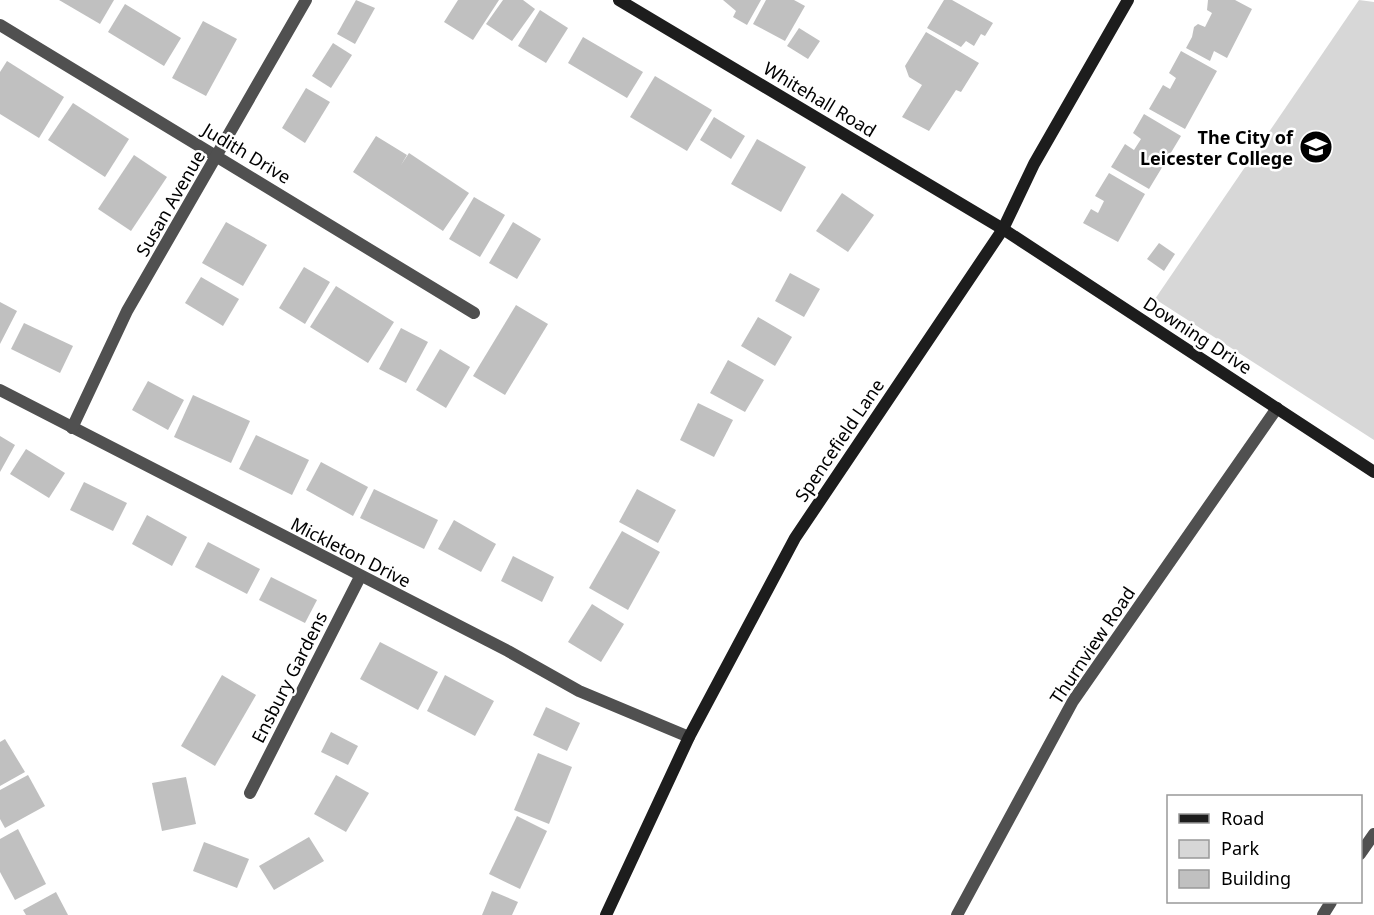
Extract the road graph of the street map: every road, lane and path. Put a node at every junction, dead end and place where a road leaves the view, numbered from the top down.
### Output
1 (306, 0) edge
2 (619, 0) edge
3 (1128, 0) edge
4 (0, 26) edge
5 (218, 156) junction
6 (1003, 229) junction
7 (474, 313) dead end
8 (0, 390) edge
9 (1277, 408) junction
10 (72, 428) junction
11 (1374, 472) edge
12 (360, 577) junction
13 (689, 737) junction
14 (250, 793) dead end
15 (1374, 834) edge
16 (1362, 851) edge
17 (606, 915) edge
18 (957, 915) edge

1 - 5 street, Susan Avenue
2 - 6 main road, Whitehall Road
3 - 6 main road, Spencefield Lane
4 - 5 street, Judith Drive
5 - 7 street, Judith Drive
5 - 10 street, Susan Avenue
6 - 9 main road, Downing Drive
6 - 13 main road, Spencefield Lane
8 - 10 street, Mickleton Drive
9 - 11 main road, Downing Drive
9 - 18 street, Thurnview Road
10 - 12 street, Mickleton Drive
12 - 13 street, Mickleton Drive
12 - 14 street, Ensbury Gardens
13 - 17 main road, Spencefield Lane
15 - 16 street

